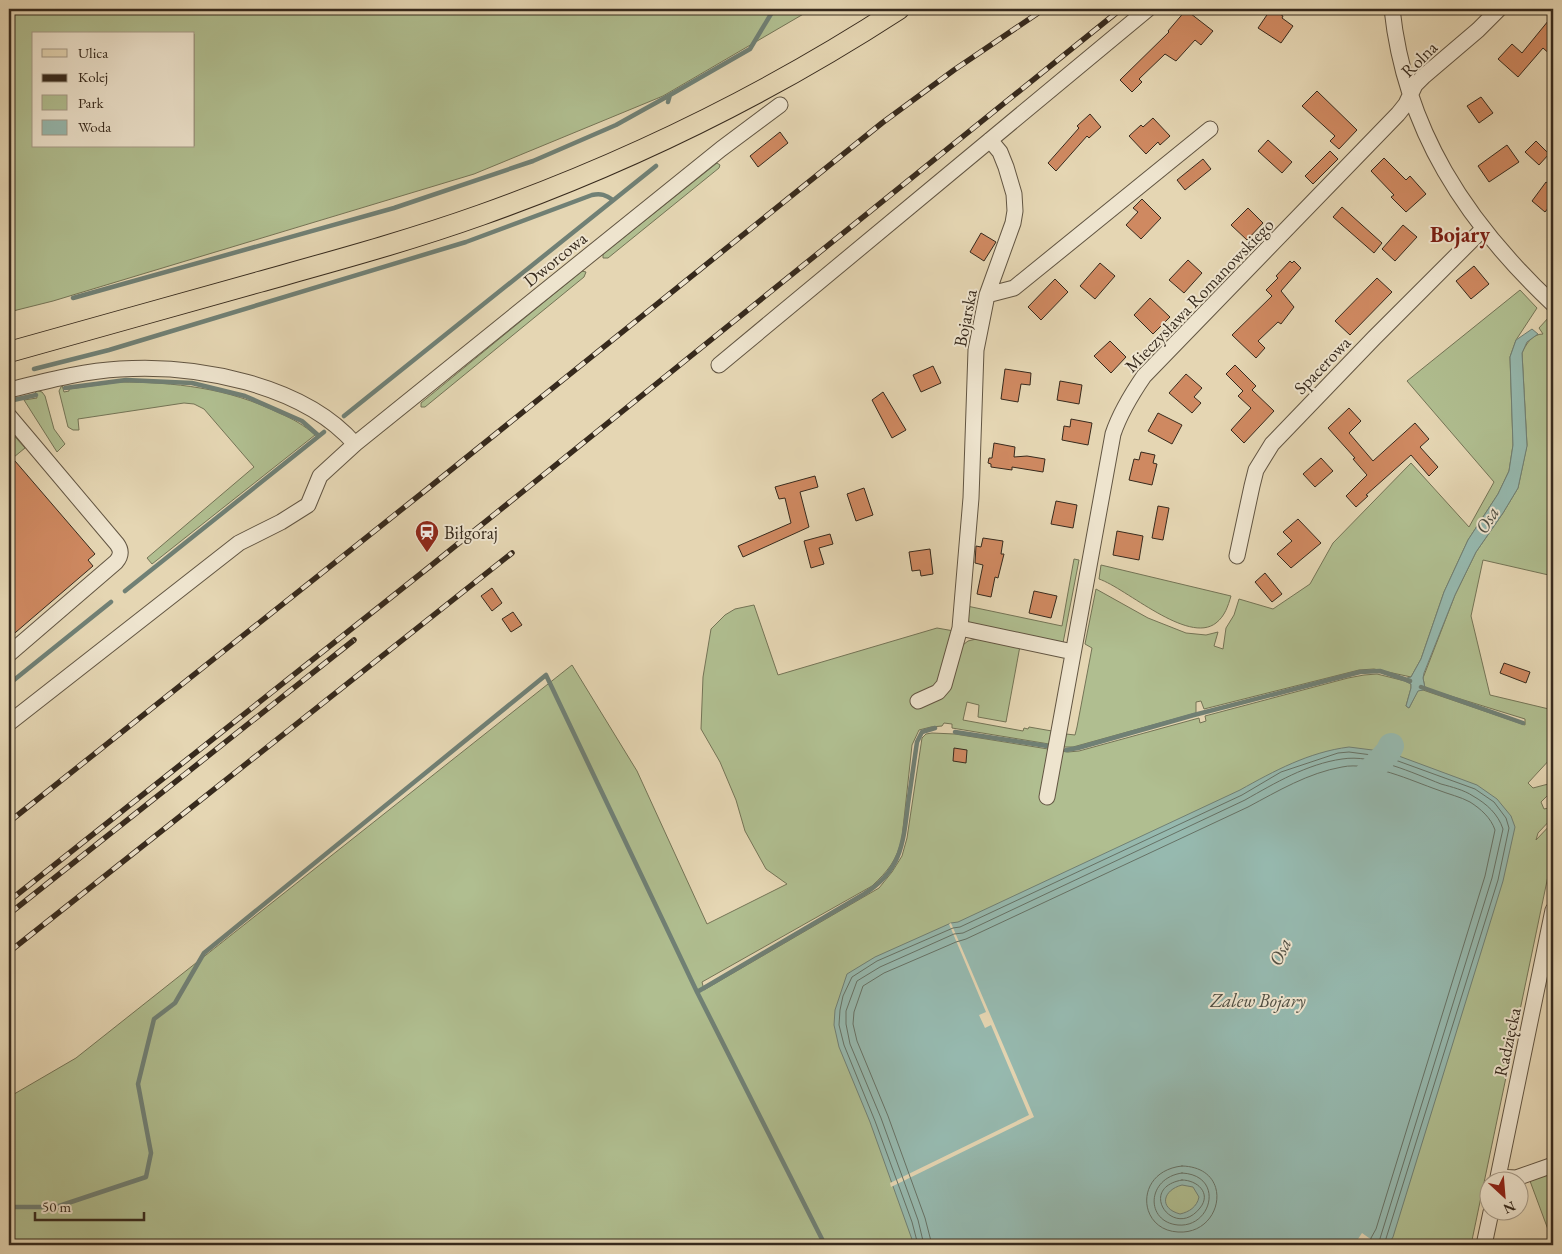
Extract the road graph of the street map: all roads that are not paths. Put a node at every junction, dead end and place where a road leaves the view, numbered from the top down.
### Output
1 (899, 9) edge
2 (1148, 9) edge
3 (1392, 9) edge
4 (1499, 9) edge
5 (1410, 95) junction
6 (780, 105) dead end
7 (1210, 129) dead end
8 (990, 140) junction
9 (1483, 229) junction
10 (987, 295) junction
11 (1553, 304) edge
12 (9, 352) edge
13 (719, 365) dead end
14 (9, 390) edge
15 (9, 416) edge
16 (355, 444) junction
17 (1237, 556) dead end
18 (960, 628) junction
19 (1073, 652) junction
20 (9, 654) edge
21 (918, 702) dead end
22 (9, 723) edge
23 (1047, 797) dead end
24 (1553, 910) edge
25 (1553, 1165) edge
26 (1498, 1172) edge
27 (1530, 1173) edge
28 (1489, 1222) edge
29 (1484, 1245) edge

1 - 12 main road
2 - 8 street
3 - 5 street
4 - 5 street, Rolna
5 - 9 street
5 - 19 street, Mieczysława Romanowskiego
6 - 16 street, Dworcowa
7 - 10 street
8 - 10 street, Bojarska
8 - 13 street
9 - 11 street
9 - 17 street, Spacerowa
10 - 18 street, Bojarska
14 - 16 street
15 - 20 street
16 - 22 street, Dworcowa
18 - 19 street
18 - 21 street, Bojarska
19 - 23 street, Mieczysława Romanowskiego
24 - 26 street, Radzięcka
25 - 27 street
28 - 29 street

